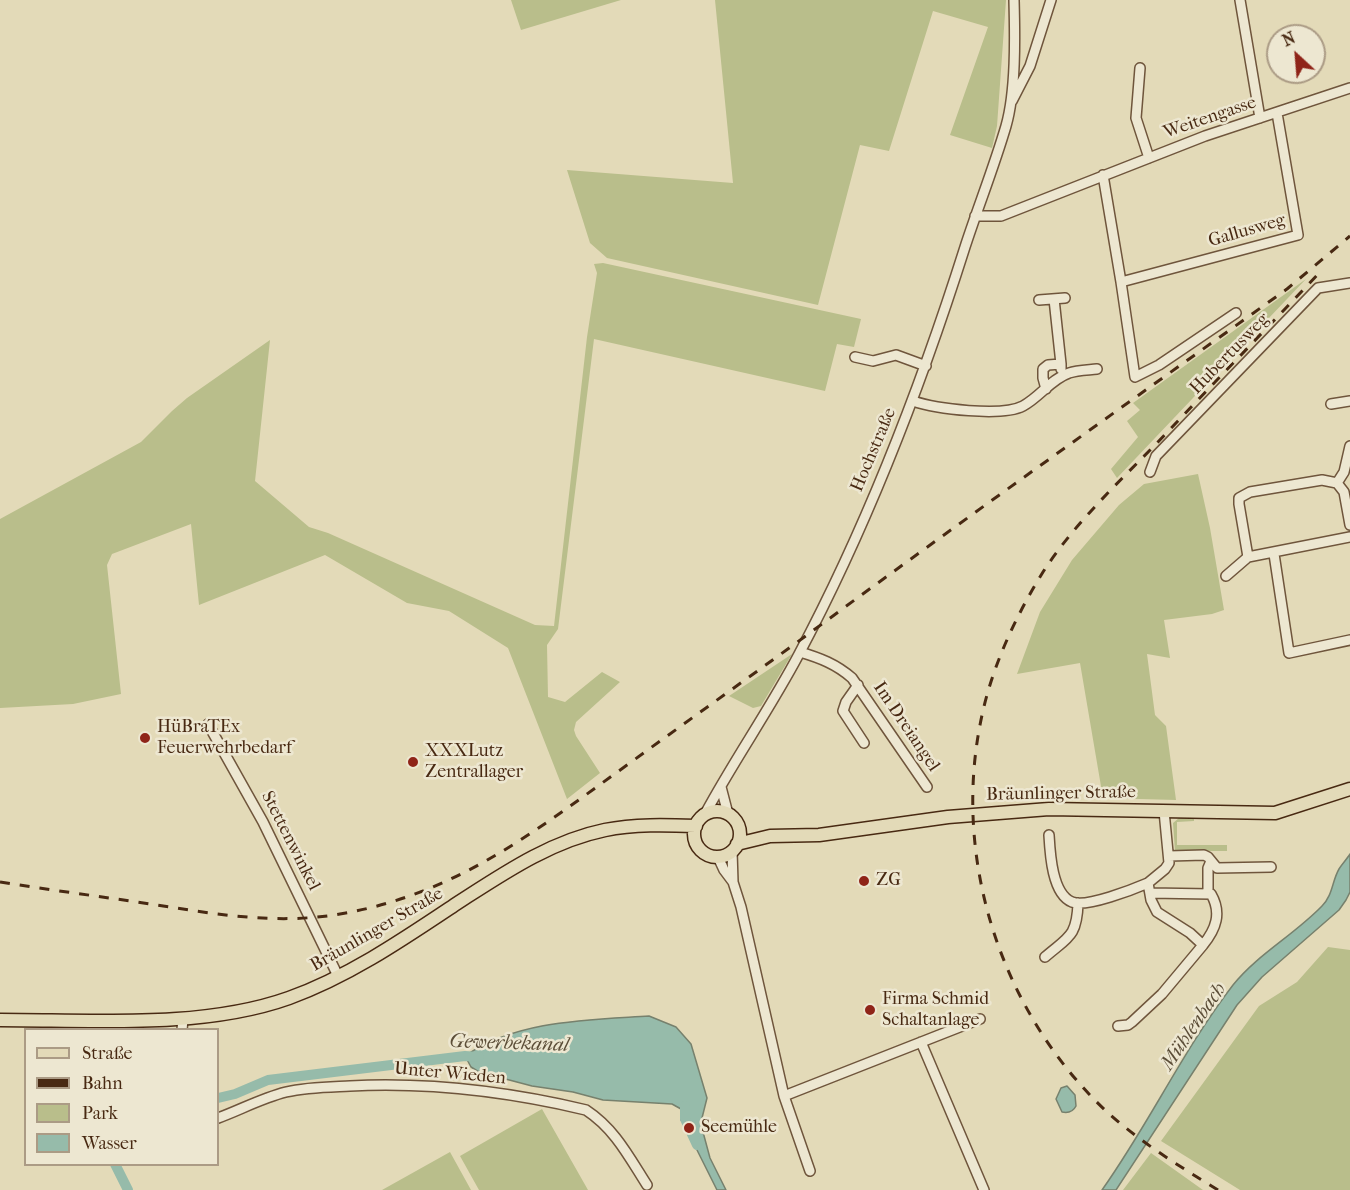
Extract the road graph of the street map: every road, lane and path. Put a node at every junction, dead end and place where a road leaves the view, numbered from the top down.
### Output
1 (1014, 0) edge
2 (1051, 0) edge
3 (1240, 0) edge
4 (1140, 68) dead end
5 (1350, 88) edge
6 (1010, 106) junction
7 (1277, 113) junction
8 (1260, 118) junction
9 (1149, 158) junction
10 (1103, 175) junction
11 (975, 216) junction
12 (1121, 282) junction
13 (1350, 283) edge
14 (1065, 298) dead end
15 (1054, 299) junction
16 (1039, 300) dead end
17 (1236, 313) dead end
18 (855, 357) dead end
19 (1061, 364) junction
20 (926, 366) junction
21 (1096, 369) dead end
22 (1062, 376) junction
23 (1046, 389) junction
24 (913, 401) junction
25 (1350, 401) edge
26 (1331, 404) dead end
27 (1350, 446) edge
28 (1150, 472) dead end
29 (1337, 483) junction
30 (1350, 525) edge
31 (1350, 537) edge
32 (1274, 554) junction
33 (1248, 557) junction
34 (1226, 576) dead end
35 (1350, 640) edge
36 (800, 652) junction
37 (858, 685) junction
38 (208, 724) dead end
39 (864, 743) dead end
40 (721, 787) junction
41 (927, 787) dead end
42 (1350, 789) edge
43 (1164, 811) junction
44 (728, 813) junction
45 (705, 814) junction
46 (696, 826) junction
47 (650, 827) junction
48 (739, 827) junction
49 (1049, 835) dead end
50 (770, 836) junction
51 (695, 840) junction
52 (734, 848) junction
53 (718, 856) junction
54 (1169, 856) junction
55 (1211, 861) junction
56 (1270, 867) dead end
57 (733, 882) junction
58 (1148, 883) junction
59 (1150, 893) junction
60 (1208, 893) junction
61 (1078, 903) junction
62 (1203, 945) junction
63 (1045, 957) dead end
64 (338, 976) junction
65 (980, 1019) dead end
66 (0, 1020) edge
67 (183, 1024) edge
68 (1118, 1026) dead end
69 (921, 1042) junction
70 (784, 1096) junction
71 (219, 1118) edge
72 (810, 1171) dead end
73 (647, 1185) dead end
74 (984, 1190) edge

1 - 6 street, Hochstraße
2 - 6 street, Hochstraße
3 - 8 street
4 - 9 street, Weitengasse
5 - 7 street, Weitengasse
6 - 11 street, Hochstraße
7 - 8 street, Weitengasse
7 - 12 street, Gallusweg
8 - 9 street, Weitengasse
9 - 10 street, Weitengasse
10 - 11 street, Weitengasse
10 - 12 street
11 - 20 street, Hochstraße
12 - 17 street
13 - 28 street, Hubertusweg
14 - 15 street
15 - 16 street
15 - 19 street
18 - 20 street
19 - 22 street
19 - 23 street
20 - 24 street, Hochstraße
21 - 22 street
22 - 23 street
23 - 24 street
24 - 36 street, Hochstraße
25 - 26 street
27 - 29 street
29 - 30 street
29 - 33 street
31 - 32 street
32 - 33 street
32 - 35 street
33 - 34 street
36 - 37 street, Im Dreiangel
36 - 40 street, Hochstraße
37 - 39 street, Im Dreiangel
37 - 41 street, Im Dreiangel
38 - 64 street, Stettenwinkel
40 - 44 street
40 - 45 street, Hochstraße
42 - 43 main road, Bräunlinger Straße
43 - 50 main road, Bräunlinger Straße
43 - 54 street
44 - 45 main road
44 - 48 main road
45 - 46 main road
46 - 47 main road
46 - 51 main road
47 - 51 main road
47 - 64 main road, Bräunlinger Straße
48 - 50 main road, Bräunlinger Straße
48 - 52 main road
49 - 61 street
50 - 52 main road, Bräunlinger Straße
51 - 53 main road
52 - 53 main road
52 - 57 street
53 - 57 street
54 - 55 street
54 - 58 street
55 - 56 street
55 - 60 street
57 - 70 street
58 - 59 street
58 - 61 street
59 - 60 street
59 - 62 street
60 - 62 street
61 - 63 street
62 - 68 street
64 - 67 main road, Bräunlinger Straße
65 - 69 street
66 - 67 main road, Bräunlinger Straße
69 - 70 street
69 - 74 street
70 - 72 street
71 - 73 street, Unter Wieden

